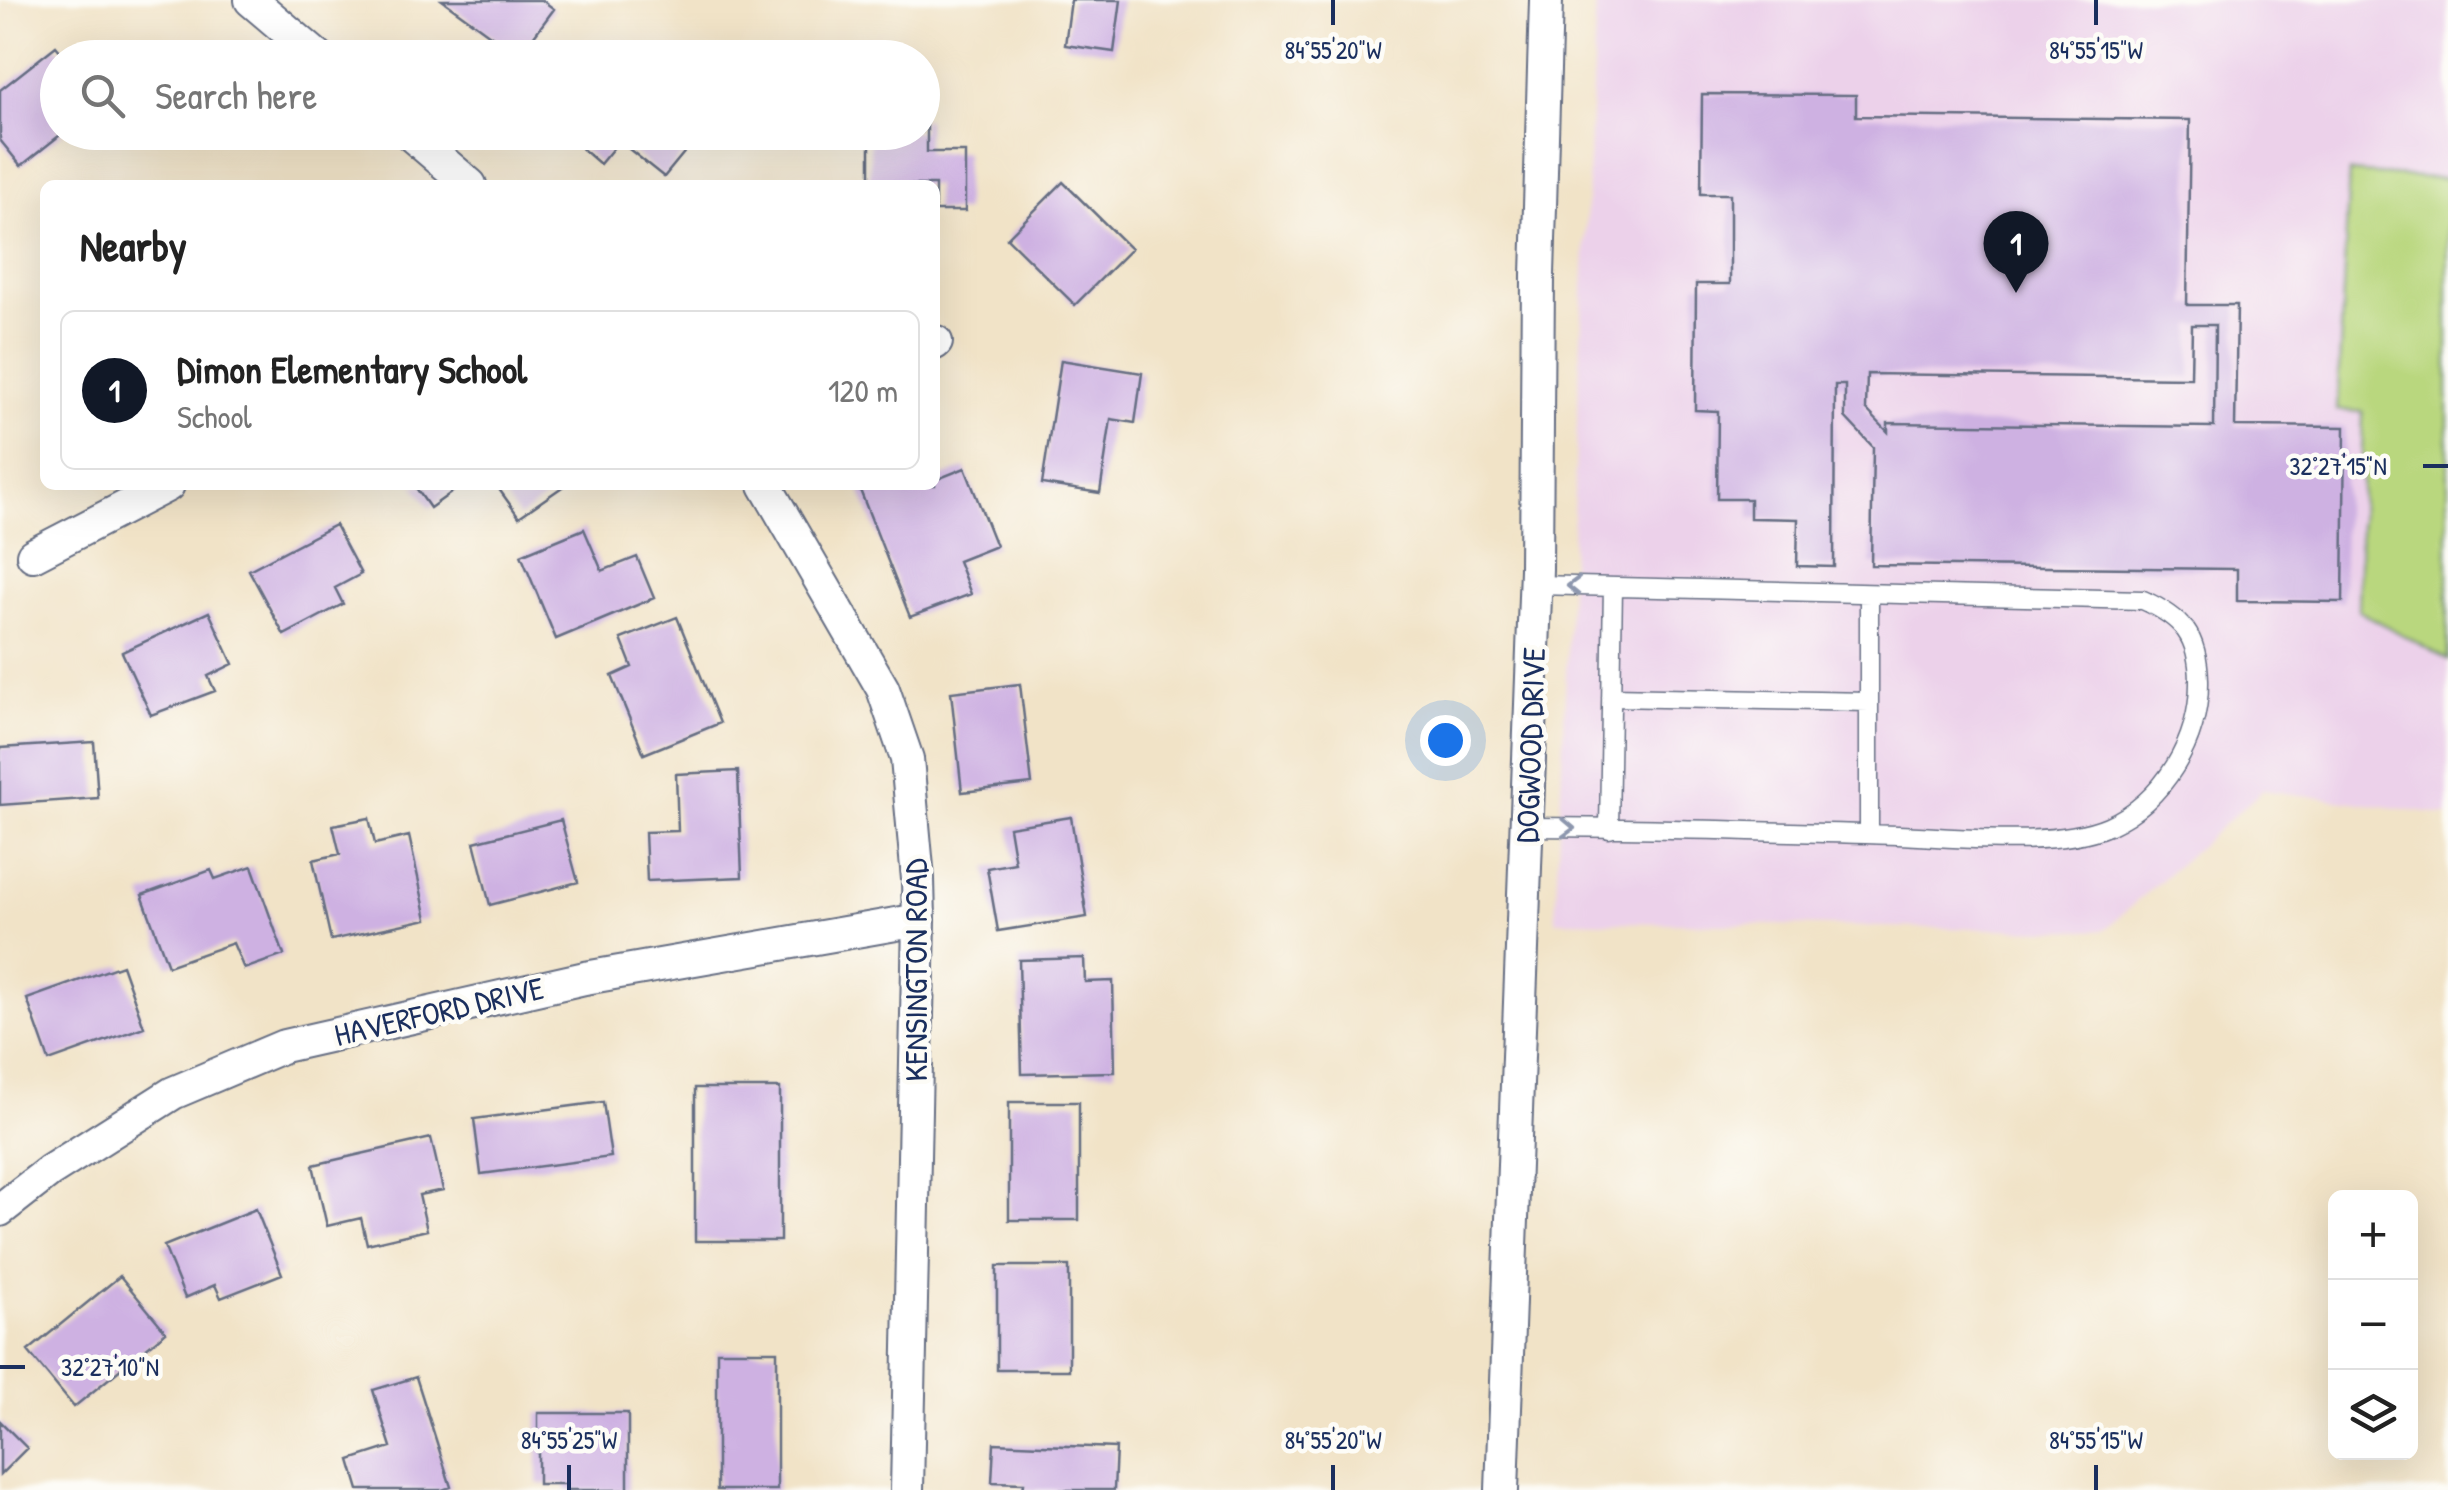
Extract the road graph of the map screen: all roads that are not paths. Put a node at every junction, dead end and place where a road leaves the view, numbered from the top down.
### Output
1 (251, 0) edge
2 (1546, 0) edge
3 (298, 40) edge
4 (429, 150) edge
5 (464, 180) edge
6 (158, 490) edge
7 (768, 490) edge
8 (33, 555) dead end
9 (1536, 585) junction
10 (1613, 587) junction
11 (1870, 594) junction
12 (1611, 697) junction
13 (1870, 702) junction
14 (1527, 827) junction
15 (1609, 829) junction
16 (1870, 834) junction
17 (919, 920) junction
18 (0, 1210) edge
19 (907, 1490) edge
20 (1502, 1490) edge

1 - 3 street
2 - 9 street, DOGWOOD DRIVE
4 - 5 street
6 - 8 street
7 - 17 street, KENSINGTON ROAD
10 -> 9 lane
9 - 14 street, DOGWOOD DRIVE
10 - 11 lane
10 - 12 lane
11 - 13 lane
11 - 16 lane
12 - 13 lane
12 - 15 lane
13 - 16 lane
14 -> 15 lane
14 - 20 street, DOGWOOD DRIVE
15 - 16 lane
17 - 18 street, HAVERFORD DRIVE
17 - 19 street, KENSINGTON ROAD

